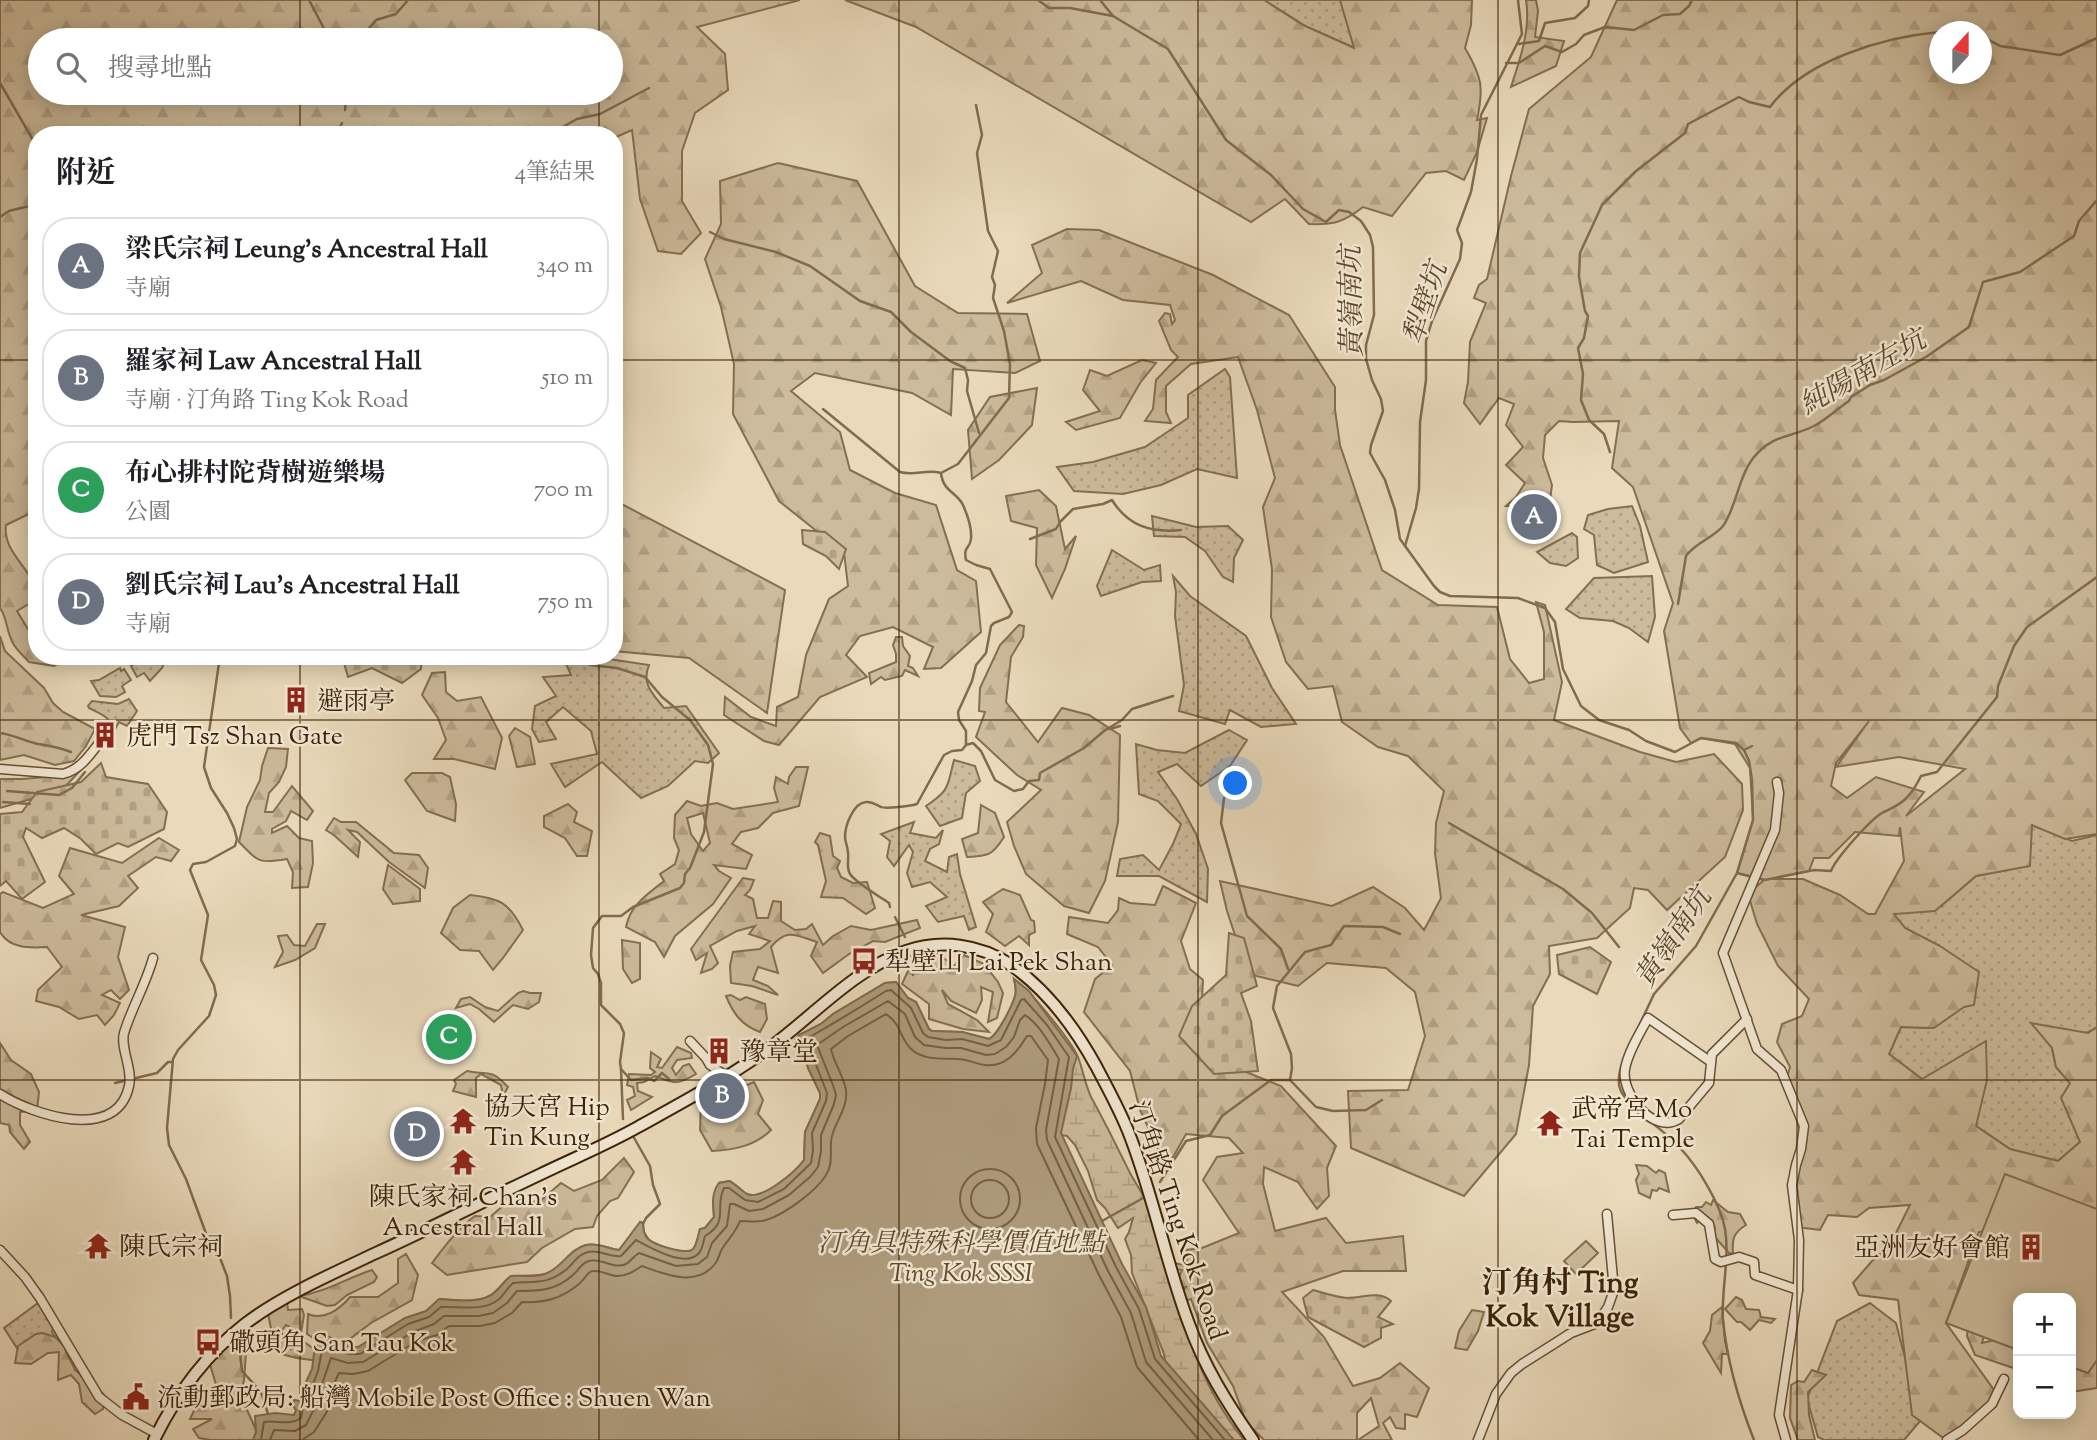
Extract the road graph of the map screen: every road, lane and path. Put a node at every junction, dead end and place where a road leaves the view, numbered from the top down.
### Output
1 (103, 738) dead end
2 (0, 769) edge
3 (1777, 782) dead end
4 (153, 958) dead end
5 (1747, 1019) junction
6 (690, 1041) dead end
7 (1711, 1062) junction
8 (726, 1076) junction
9 (729, 1091) dead end
10 (0, 1094) edge
11 (1607, 1214) dead end
12 (1673, 1215) dead end
13 (0, 1250) edge
14 (1798, 1290) junction
15 (2004, 1379) dead end
16 (155, 1437) edge
17 (1253, 1440) edge
18 (1478, 1440) edge
19 (1786, 1440) edge
20 (1947, 1440) edge

1 - 2 street
3 - 5 street
4 - 10 street
5 - 7 street
5 - 14 street
6 - 8 street
7 - 7 street
8 - 9 street
8 - 16 main road, 汀角路 Ting Kok Road
8 - 17 main road, 汀角路 Ting Kok Road
11 - 18 street
12 - 14 street
13 - 16 street
14 - 19 street
15 - 20 street

